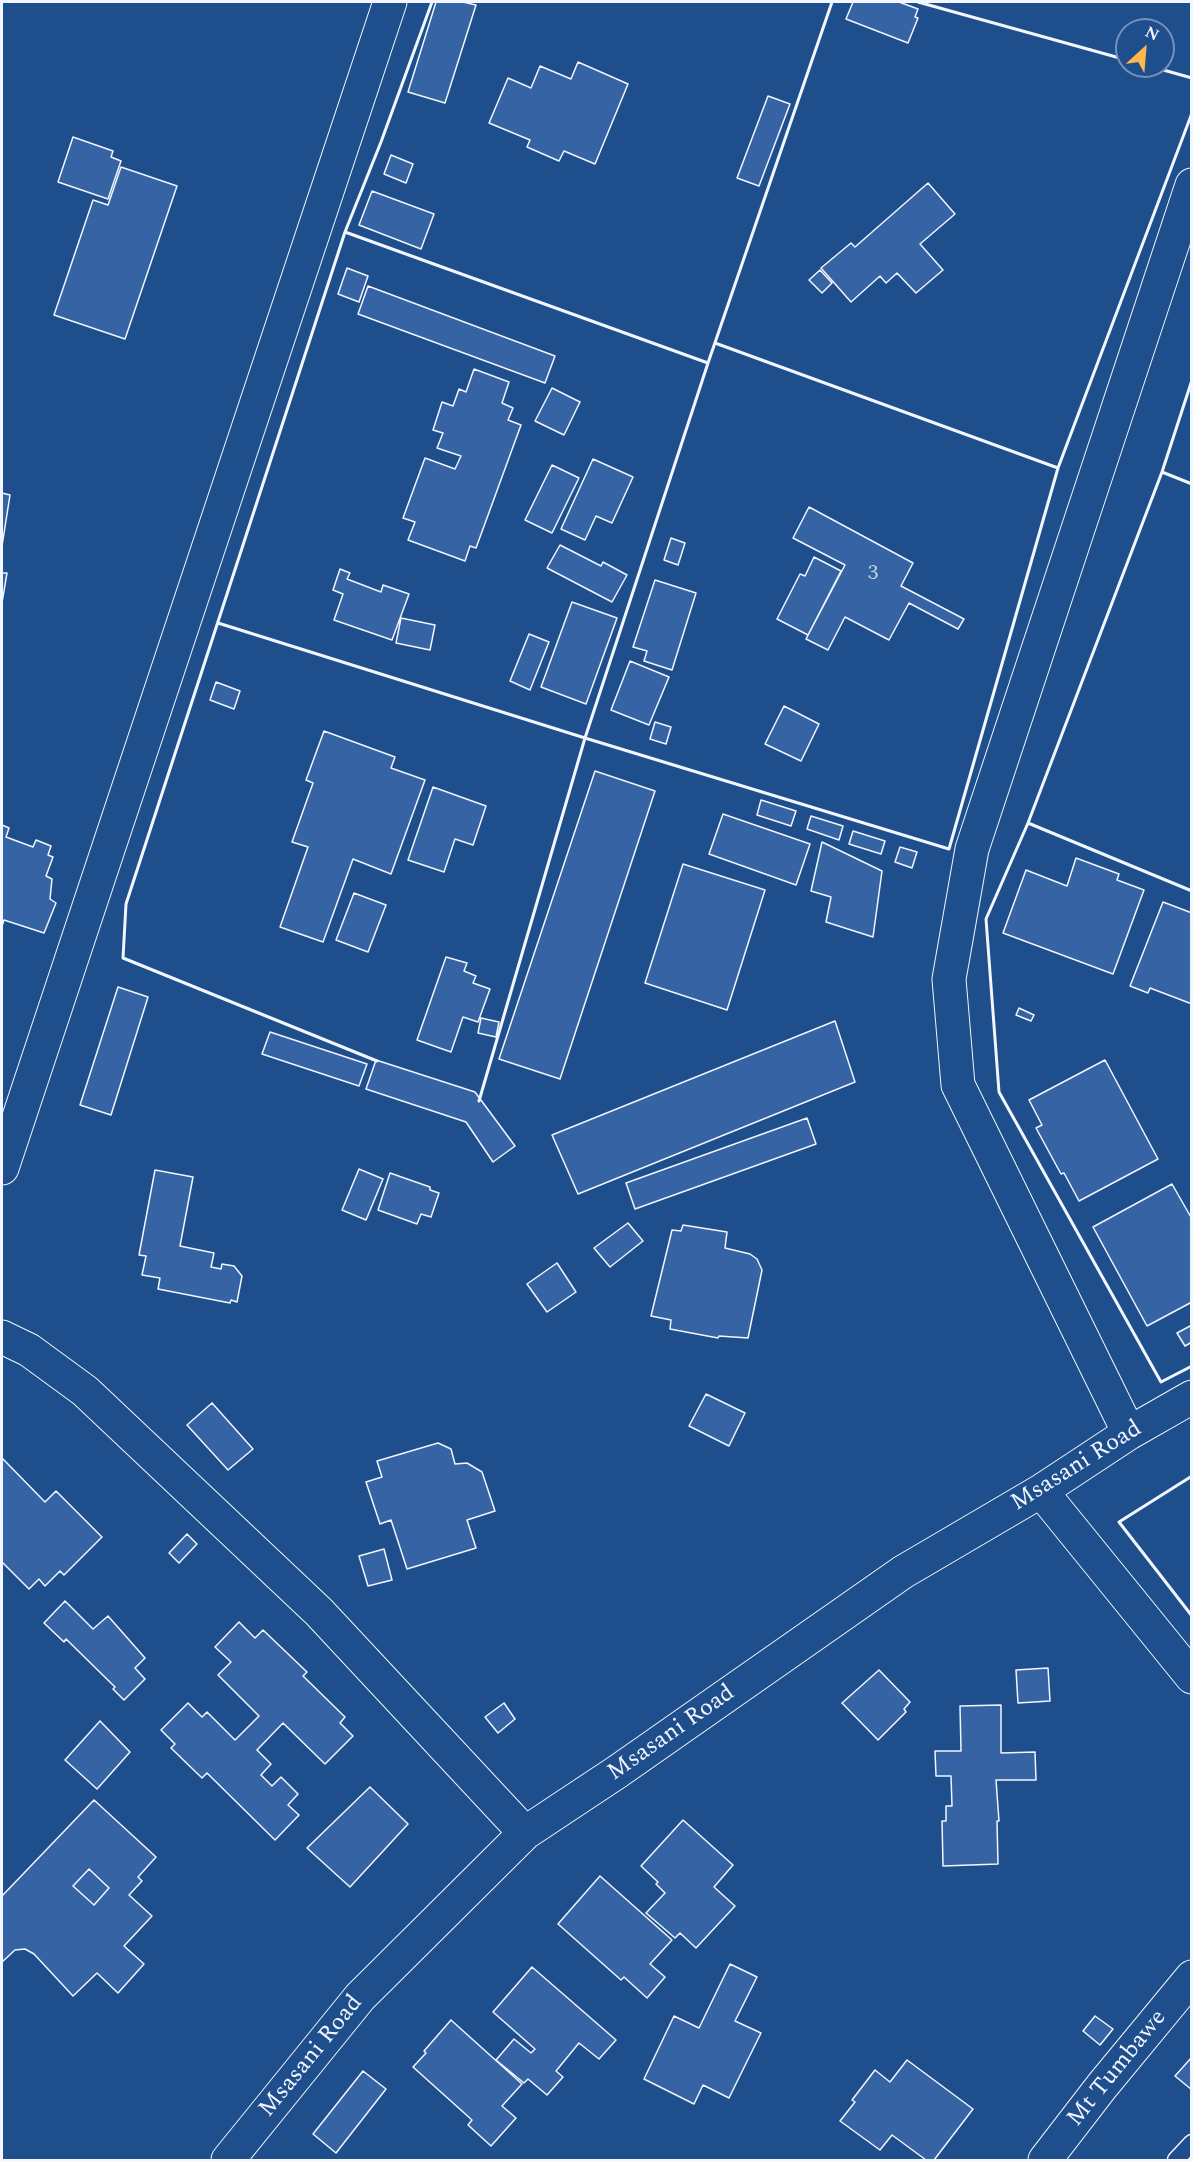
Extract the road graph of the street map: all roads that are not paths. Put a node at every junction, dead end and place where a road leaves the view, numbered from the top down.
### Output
1 (390, 2) edge
2 (1191, 185) edge
3 (2, 1168) edge
4 (2, 1336) edge
5 (1191, 1397) edge
6 (1129, 1433) junction
7 (1041, 1491) junction
8 (1191, 1677) edge
9 (525, 1833) junction
10 (1191, 1977) edge
11 (1191, 2143) edge
12 (228, 2160) edge
13 (1045, 2160) edge
14 (1176, 2160) edge

1 - 3 street
2 - 6 street
4 - 9 street
5 - 6 street, Msasani Road
6 - 7 street, Msasani Road
7 - 8 street
7 - 9 street, Msasani Road
9 - 12 street, Msasani Road
10 - 13 street, Mt Tumbawe
11 - 14 lane

